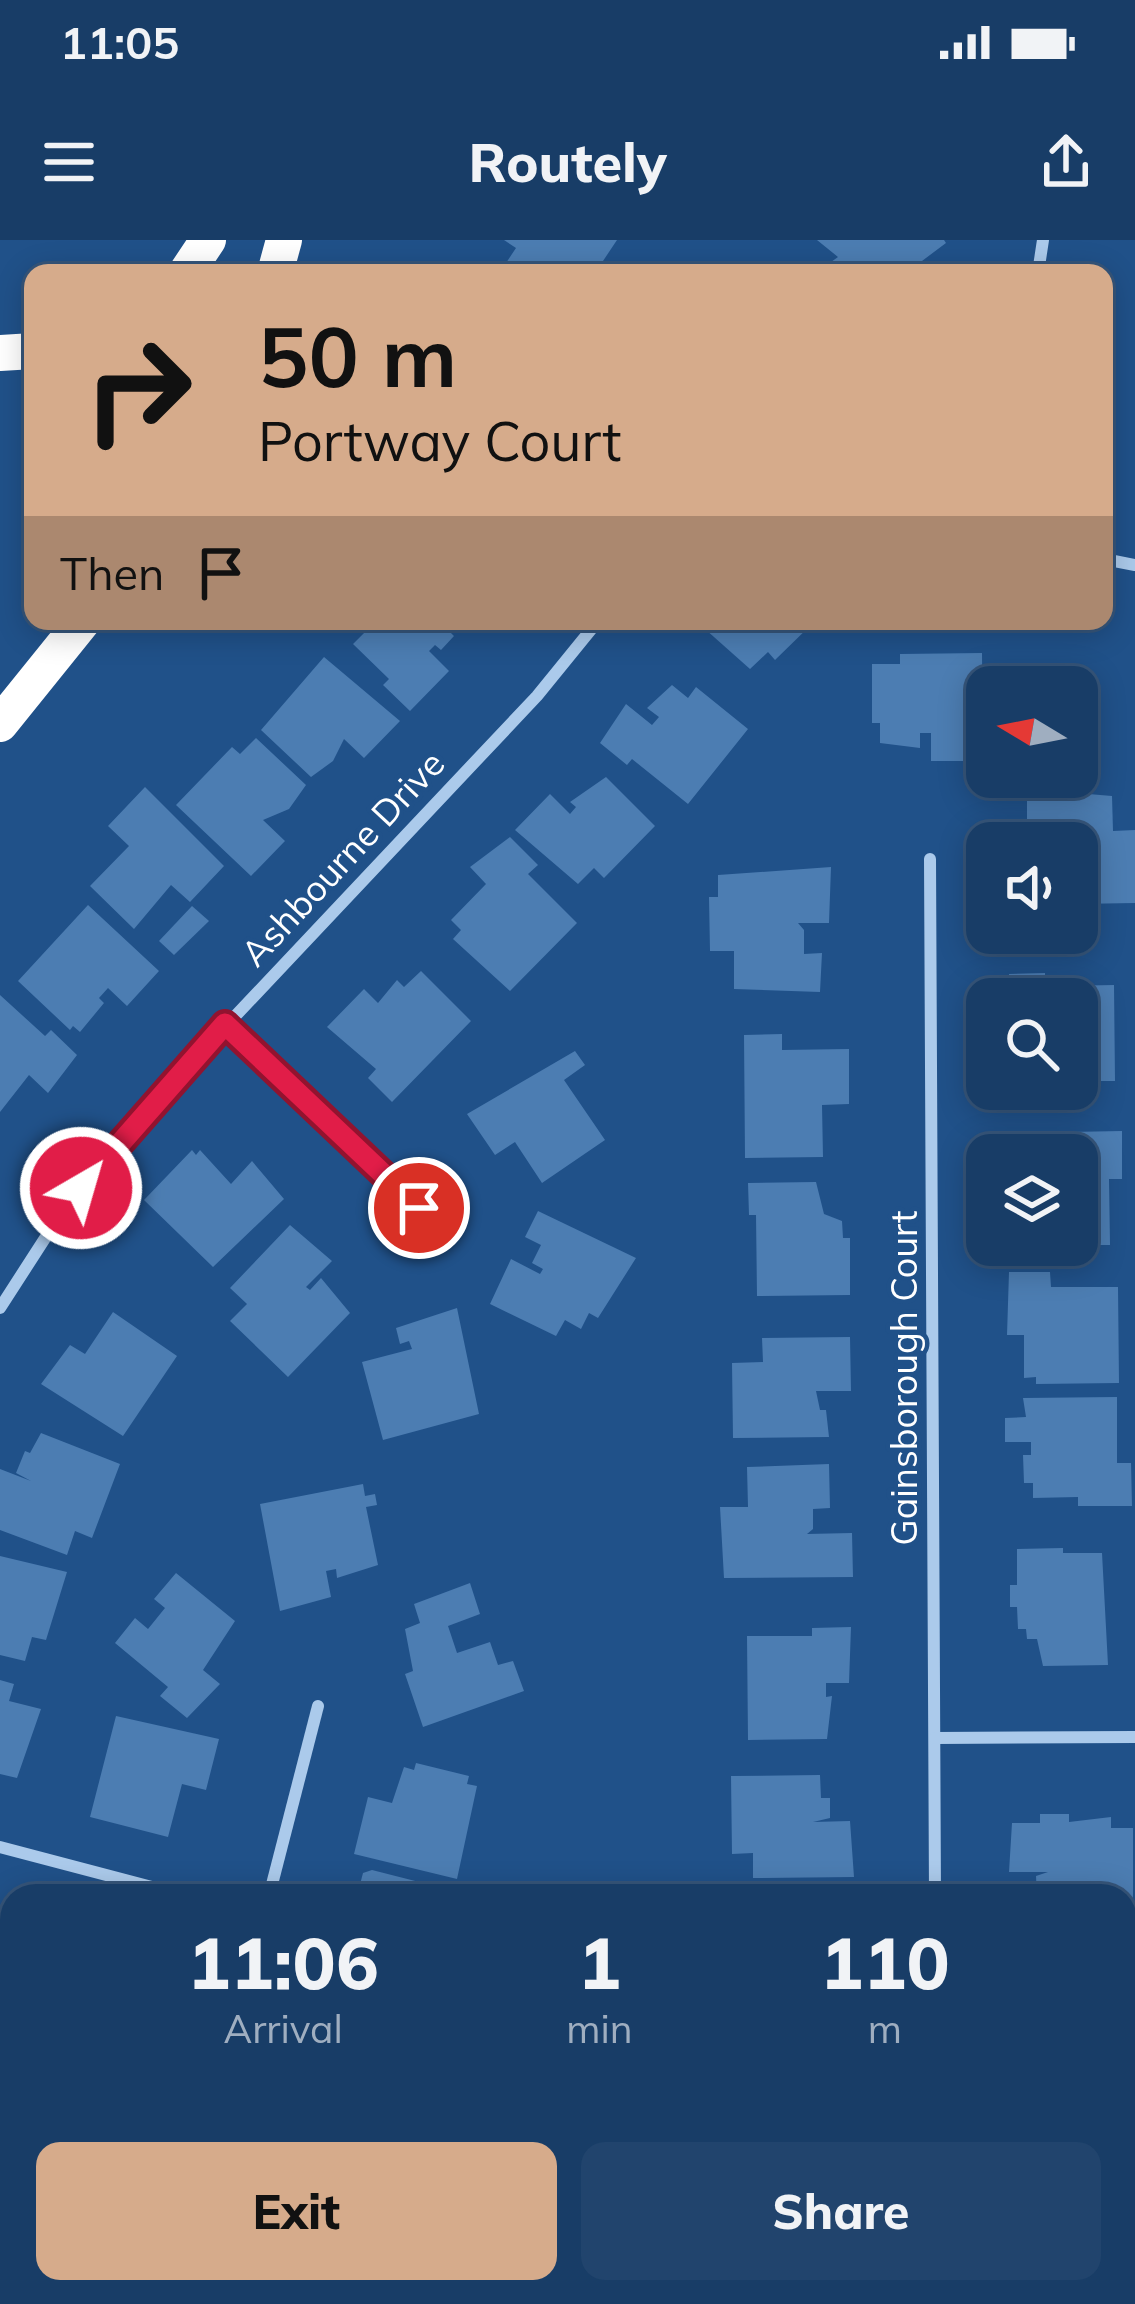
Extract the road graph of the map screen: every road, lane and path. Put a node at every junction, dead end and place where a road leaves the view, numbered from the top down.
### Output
1 (76, 630) edge
2 (591, 630) edge
3 (0, 724) edge
4 (930, 859) dead end
5 (225, 1024) junction
6 (419, 1208) dead end
7 (0, 1308) edge
8 (319, 1706) dead end
9 (1135, 1737) edge
10 (934, 1738) junction
11 (0, 1847) edge
12 (140, 1884) edge
13 (272, 1884) edge
14 (935, 1884) edge

1 - 3 highway
2 - 5 street, Ashbourne Drive
4 - 10 street, Gainsborough Court
5 - 6 street
5 - 7 street, Ashbourne Drive
8 - 13 street
9 - 10 street
10 - 14 street, Gainsborough Court
11 - 12 street

